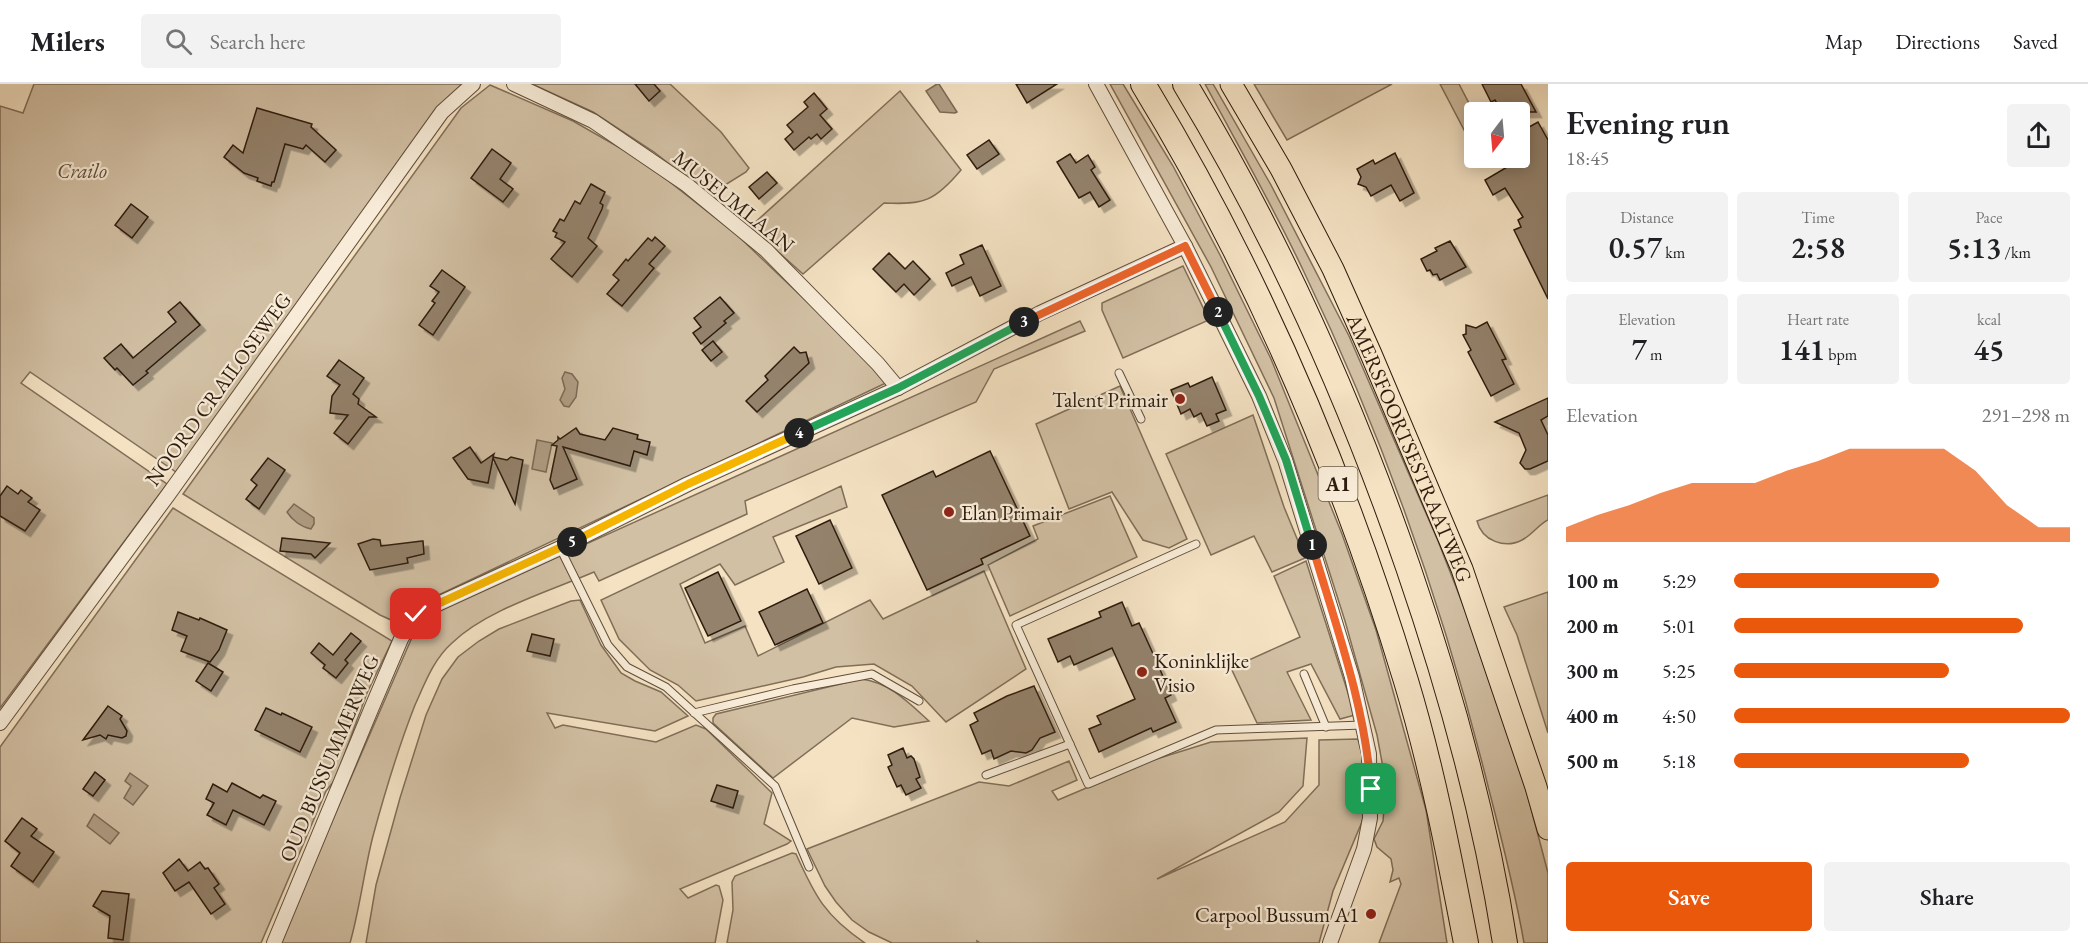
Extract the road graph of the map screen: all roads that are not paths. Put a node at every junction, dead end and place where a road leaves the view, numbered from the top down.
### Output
1 (473, 84) edge
2 (514, 84) edge
3 (1096, 84) edge
4 (1143, 84) edge
5 (1185, 84) edge
6 (1231, 84) edge
7 (1185, 246) junction
8 (1119, 373) dead end
9 (898, 388) junction
10 (1141, 419) dead end
11 (1196, 544) dead end
12 (560, 548) junction
13 (1304, 674) dead end
14 (919, 701) dead end
15 (694, 713) junction
16 (0, 723) edge
17 (1363, 725) junction
18 (1326, 727) junction
19 (1070, 744) junction
20 (986, 775) dead end
21 (1548, 830) edge
22 (809, 867) dead end
23 (274, 943) edge
24 (1330, 943) edge
25 (1466, 943) edge
26 (1505, 943) edge

1 - 16 street, NOORD CRAILOSEWEG
2 - 9 street, MUSEUMLAAN
3 - 7 street
4 - 25 highway, A1
5 - 26 highway, A1
6 - 21 main road, AMERSFOORTSESTRAATWEG
7 - 9 street, OUD BUSSUMMERWEG
7 - 17 street
8 - 10 lane
9 - 12 street, OUD BUSSUMMERWEG
11 - 19 lane
12 - 15 lane
12 - 23 street, OUD BUSSUMMERWEG
13 - 18 lane
14 - 15 lane
15 - 22 lane
17 - 18 lane
17 - 24 street
18 - 19 lane
19 - 20 lane

